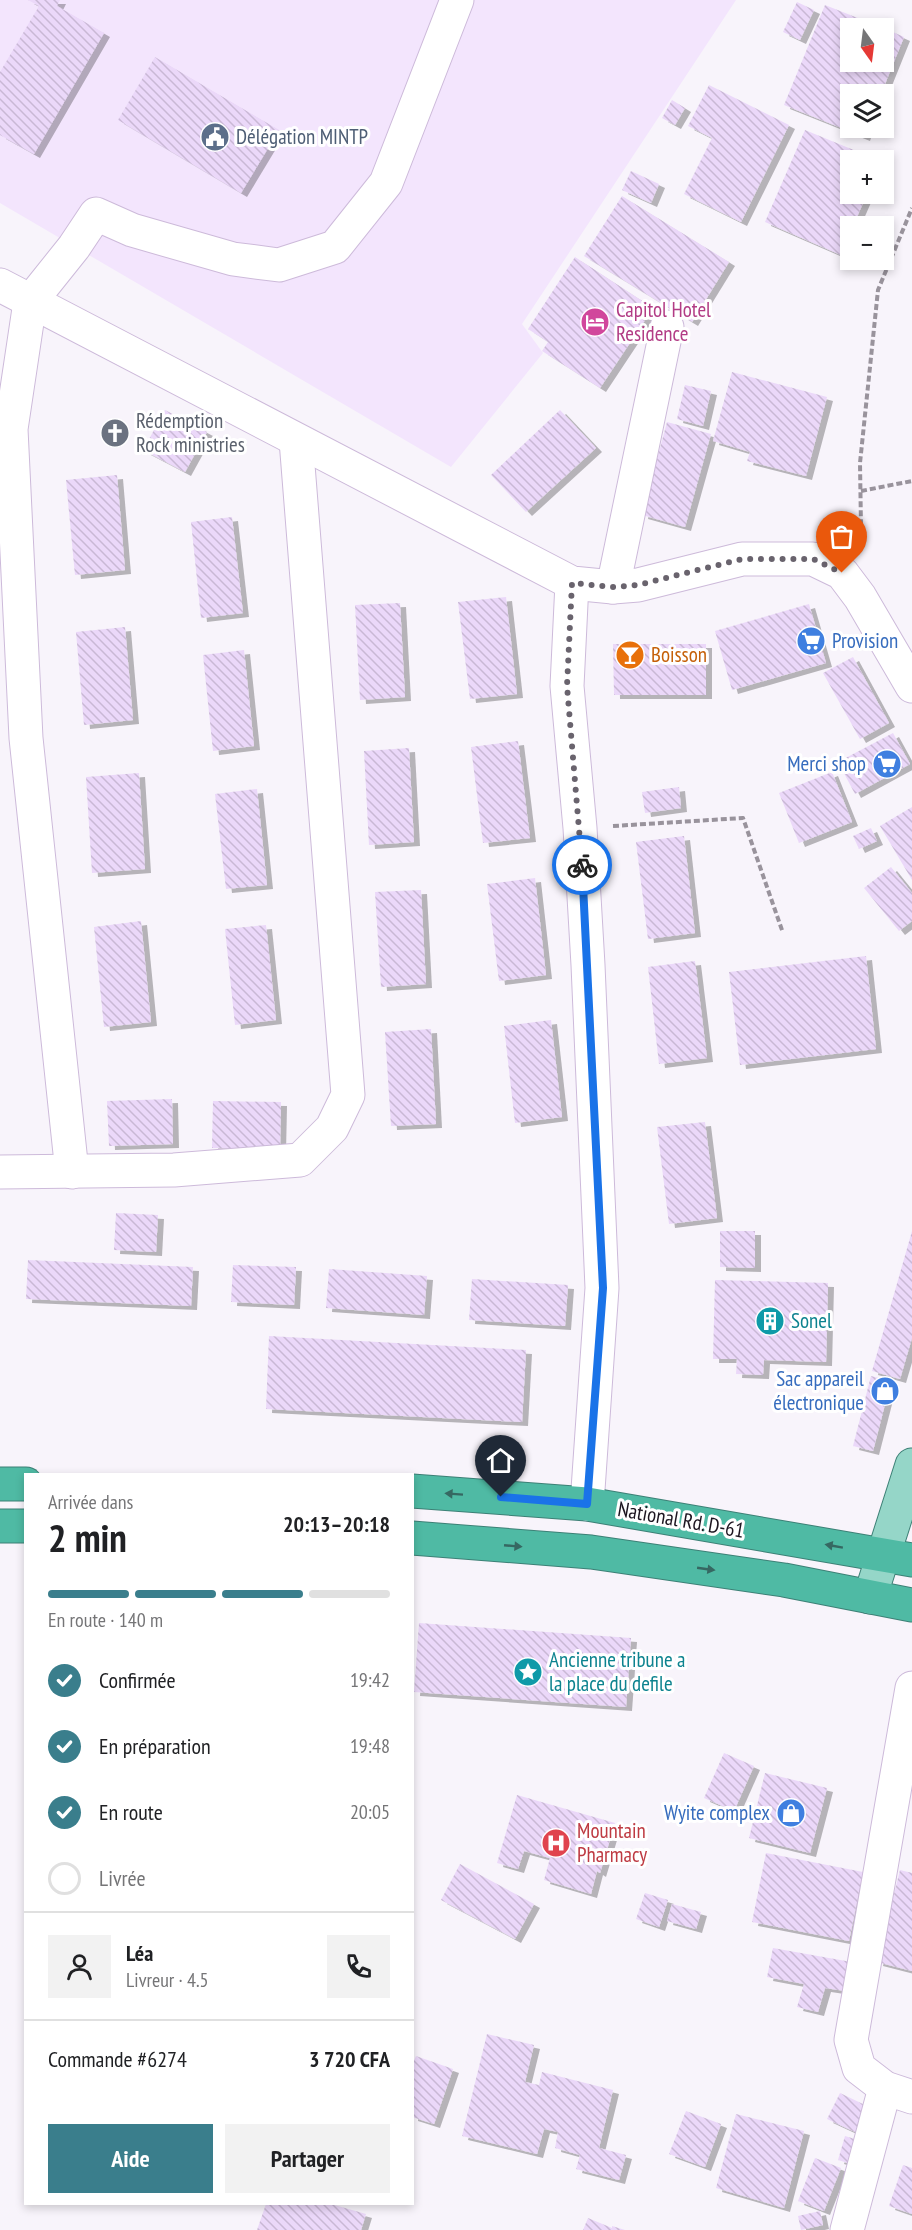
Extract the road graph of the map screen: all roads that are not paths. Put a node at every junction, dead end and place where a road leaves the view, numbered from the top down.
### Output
1 (457, 0) edge
2 (0, 285) edge
3 (30, 302) junction
4 (667, 327) dead end
5 (296, 440) junction
6 (572, 583) junction
7 (613, 587) junction
8 (912, 686) edge
9 (0, 1172) edge
10 (72, 1172) junction
11 (912, 1465) edge
12 (0, 1484) edge
13 (24, 1484) edge
14 (414, 1491) edge
15 (587, 1504) junction
16 (0, 1526) edge
17 (24, 1526) edge
18 (414, 1538) edge
19 (898, 1557) edge
20 (870, 1597) junction
21 (912, 1605) edge
22 (912, 1688) edge
23 (899, 2092) edge
24 (848, 2230) edge

1 - 3 street
2 - 3 street
3 - 5 street
3 - 10 street
4 - 7 street
5 - 6 street
5 - 10 street
6 - 7 street
6 - 15 street
7 - 8 street
9 - 10 street
11 - 19 main road
12 - 13 highway
15 -> 14 highway, National Rd. D-61
19 -> 15 highway, National Rd. D-61
16 - 17 highway
18 -> 20 highway, National Rd. D-61
19 - 20 main road
20 - 21 highway, National Rd. D-61
22 - 23 street
23 - 24 street

